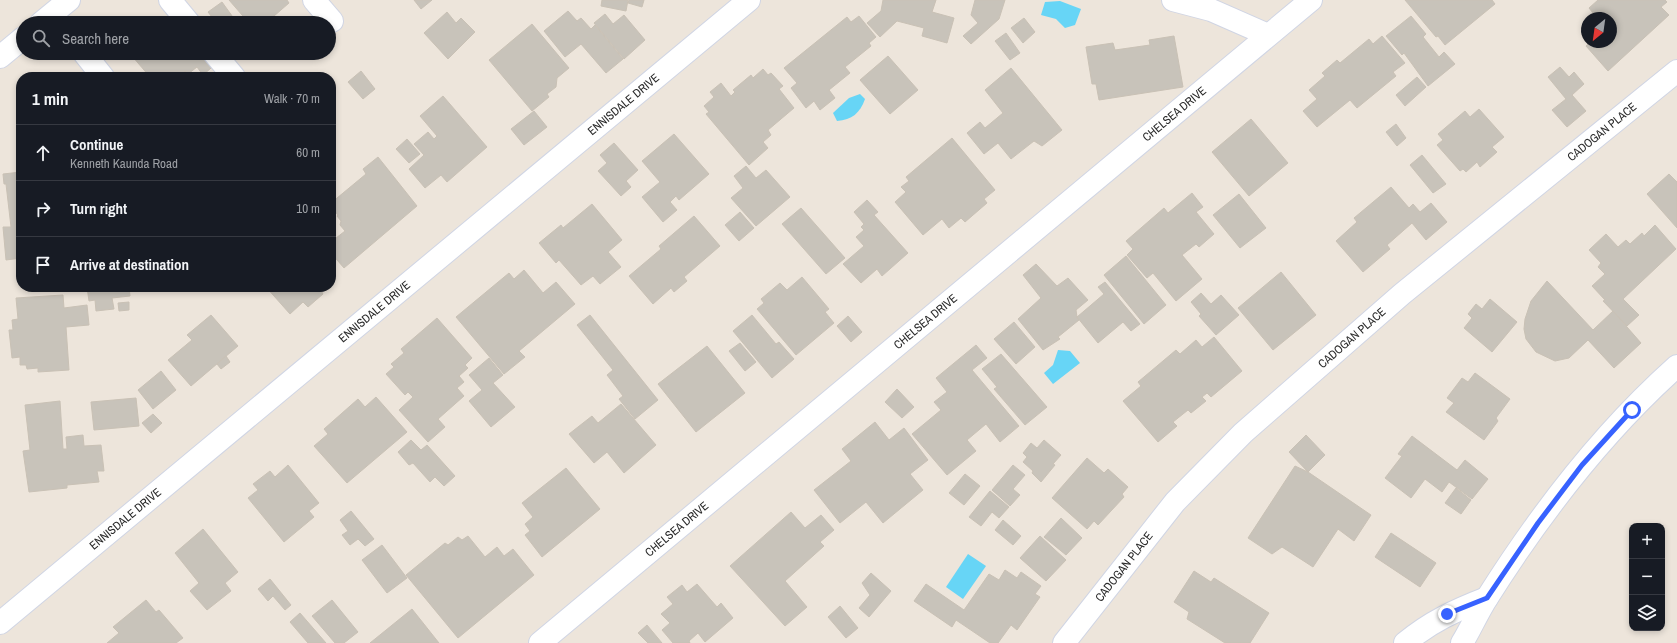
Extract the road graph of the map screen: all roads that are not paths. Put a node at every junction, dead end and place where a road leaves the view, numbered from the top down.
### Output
1 (170, 0) edge
2 (314, 0) edge
3 (748, 0) edge
4 (1173, 0) edge
5 (1311, 0) edge
6 (183, 16) edge
7 (328, 16) edge
8 (1268, 35) junction
9 (16, 44) edge
10 (0, 58) edge
11 (90, 60) edge
12 (220, 60) edge
13 (1677, 71) edge
14 (99, 72) edge
15 (230, 72) edge
16 (1677, 366) edge
17 (1487, 598) junction
18 (0, 623) edge
19 (540, 643) edge
20 (1064, 643) edge
21 (1404, 643) edge
22 (1462, 643) edge

1 - 6 street
2 - 7 street
3 - 18 street, ENNISDALE DRIVE
4 - 8 street
5 - 8 street, CHELSEA DRIVE
8 - 19 street, CHELSEA DRIVE
9 - 10 street
11 - 14 street
12 - 15 street
13 - 20 street, CADOGAN PLACE
16 - 17 street
17 - 21 street
17 - 22 street

